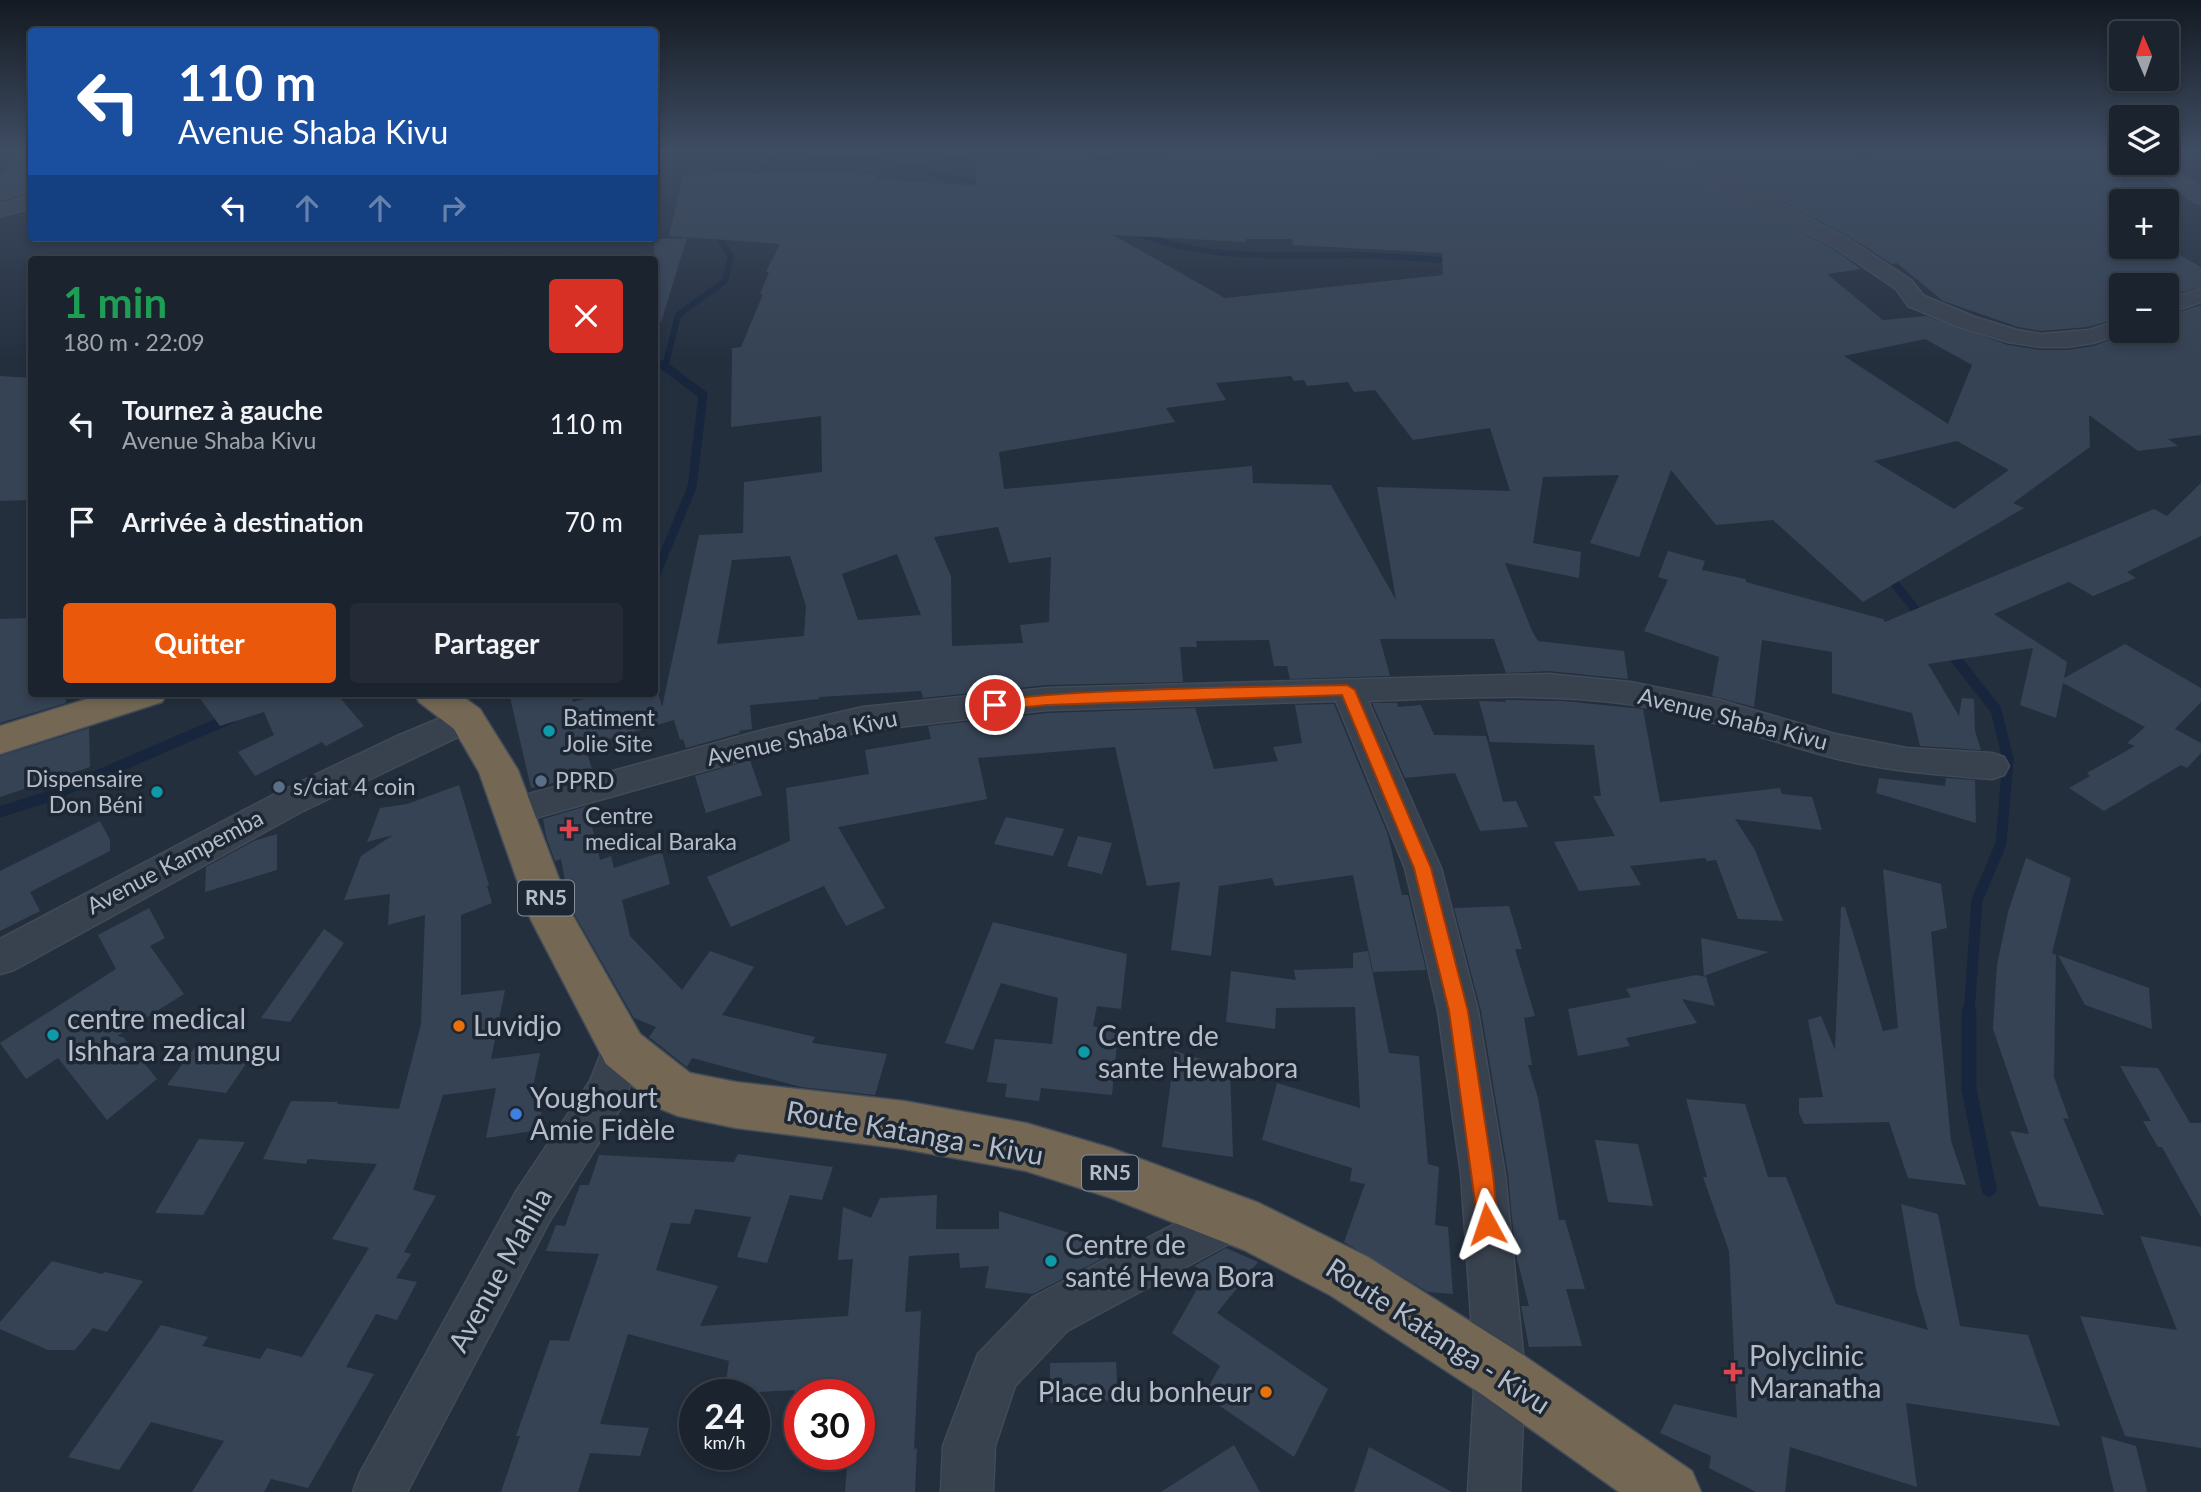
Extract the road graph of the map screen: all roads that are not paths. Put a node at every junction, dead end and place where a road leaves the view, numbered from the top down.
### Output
1 (1798, 222) edge
2 (2201, 295) edge
3 (2179, 303) edge
4 (2109, 331) edge
5 (1347, 690) junction
6 (136, 697) edge
7 (437, 697) edge
8 (467, 719) junction
9 (0, 740) edge
10 (1992, 766) dead end
11 (514, 811) junction
12 (0, 958) edge
13 (624, 1049) junction
14 (1231, 1218) junction
15 (1500, 1373) junction
16 (379, 1492) edge
17 (967, 1492) edge
18 (1493, 1492) edge
19 (1671, 1492) edge

1 - 4 street
2 - 3 street
5 - 10 street, Avenue Shaba Kivu
5 - 11 street, Avenue Shaba Kivu
5 - 15 street
6 - 9 highway
7 - 8 highway, Route Katanga - Kivu / RN5
8 - 11 highway, Route Katanga - Kivu / RN5
8 - 12 street, Avenue Kampemba
11 - 13 highway, Route Katanga - Kivu / RN5
13 - 14 highway, Route Katanga - Kivu / RN5
13 - 16 street, Avenue Mahila
14 - 15 highway, Route Katanga - Kivu / RN5
14 - 17 street
15 - 18 street
15 - 19 highway, Route Katanga - Kivu / RN5

